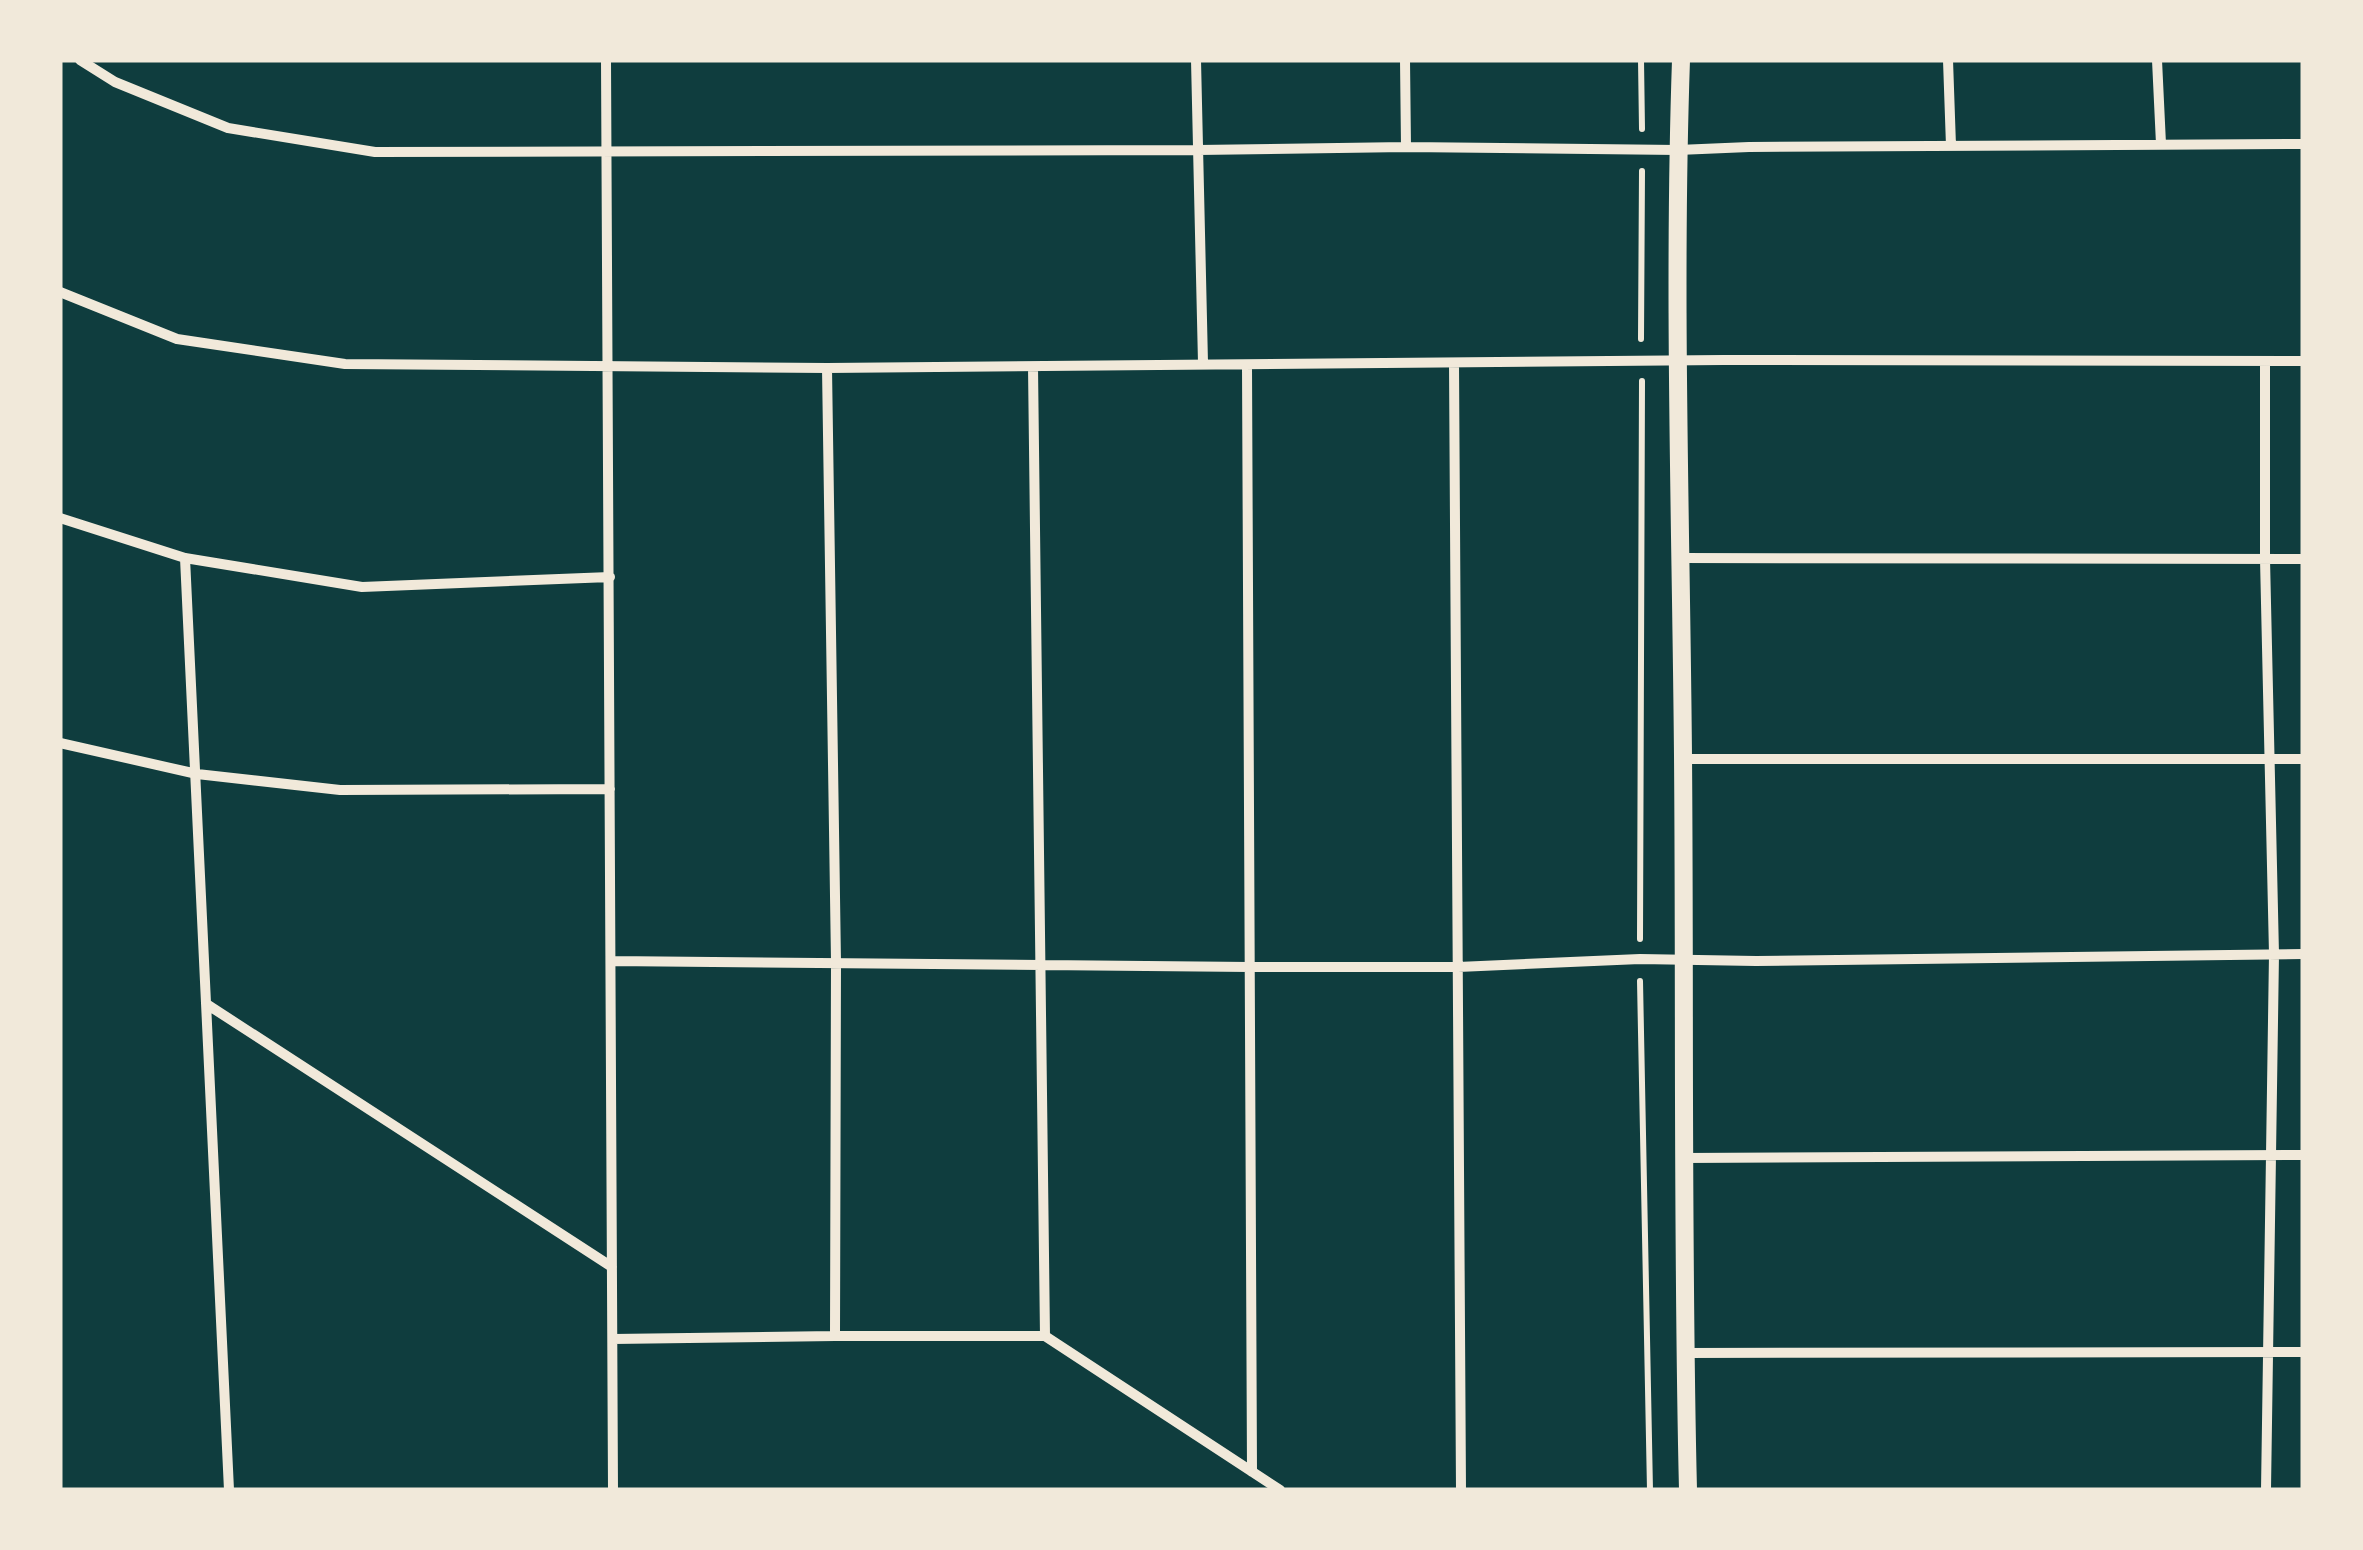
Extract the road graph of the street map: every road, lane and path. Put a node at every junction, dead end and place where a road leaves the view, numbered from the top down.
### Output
1 (80, 60) edge
2 (606, 60) edge
3 (1196, 60) edge
4 (1405, 60) edge
5 (1641, 60) edge
6 (1681, 60) edge
7 (1948, 60) edge
8 (2158, 60) edge
9 (2161, 144) junction
10 (2303, 144) edge
11 (1406, 146) junction
12 (1950, 146) junction
13 (1198, 150) junction
14 (1642, 150) junction
15 (1678, 150) junction
16 (606, 152) junction
17 (60, 292) edge
18 (2265, 361) junction
19 (2303, 361) edge
20 (1642, 362) junction
21 (1678, 362) junction
22 (1202, 363) junction
23 (1454, 363) junction
24 (608, 366) junction
25 (1032, 366) junction
26 (1247, 366) junction
27 (827, 368) junction
28 (60, 518) edge
29 (185, 558) junction
30 (1681, 558) junction
31 (2265, 559) junction
32 (2303, 559) edge
33 (610, 578) junction
34 (60, 743) edge
35 (1683, 759) junction
36 (2269, 760) junction
37 (2303, 760) edge
38 (196, 774) junction
39 (610, 788) junction
40 (2274, 954) junction
41 (2303, 954) edge
42 (1640, 959) junction
43 (1684, 960) junction
44 (611, 961) junction
45 (836, 962) junction
46 (1040, 964) junction
47 (1458, 967) junction
48 (1250, 968) junction
49 (208, 1005) junction
50 (2272, 1156) junction
51 (2303, 1156) edge
52 (1683, 1158) junction
53 (612, 1267) junction
54 (835, 1336) junction
55 (1045, 1336) junction
56 (613, 1339) junction
57 (2268, 1352) junction
58 (2303, 1352) edge
59 (1685, 1353) junction
60 (1252, 1472) junction
61 (229, 1490) edge
62 (613, 1490) edge
63 (1280, 1490) edge
64 (1461, 1490) edge
65 (1650, 1490) edge
66 (1688, 1490) edge
67 (2266, 1490) edge

1 - 16 street
2 - 16 street
3 - 13 street
4 - 11 street
5 - 14 path
6 - 15 street
7 - 12 street
8 - 9 street
9 - 10 street
9 - 12 street
11 - 13 street
11 - 14 street
12 - 15 street
13 - 16 street
13 - 22 street
14 - 15 street
14 - 20 path
15 - 21 street
16 - 24 street
17 - 24 street
18 - 19 street
18 - 21 street
18 - 31 street
20 - 21 street
20 - 23 street
20 - 42 path
21 - 30 street
22 - 25 street
22 - 26 street
23 - 26 street
23 - 47 street
24 - 27 street
24 - 33 street
25 - 27 street
25 - 46 street
26 - 48 street
27 - 45 street
28 - 29 street
29 - 33 street
29 - 38 street
30 - 31 street
30 - 35 street
31 - 32 street
31 - 36 street
33 - 39 street
34 - 38 street
35 - 36 street
35 - 43 street
36 - 37 street
36 - 40 street
38 - 39 street
38 - 49 street
39 - 44 street
40 - 41 street
40 - 43 street
40 - 50 street
42 - 43 street
42 - 47 street
42 - 65 path
43 - 52 street
44 - 45 street
44 - 53 street
45 - 46 street
45 - 54 street
46 - 48 street
46 - 55 street
47 - 48 street
47 - 64 street
48 - 60 street
49 - 53 street
49 - 61 street
50 - 51 street
50 - 52 street
50 - 57 street
52 - 59 street
53 - 56 street
54 - 55 street
54 - 56 street
55 - 60 street
56 - 62 street
57 - 58 street
57 - 59 street
57 - 67 street
59 - 66 street
60 - 63 street

